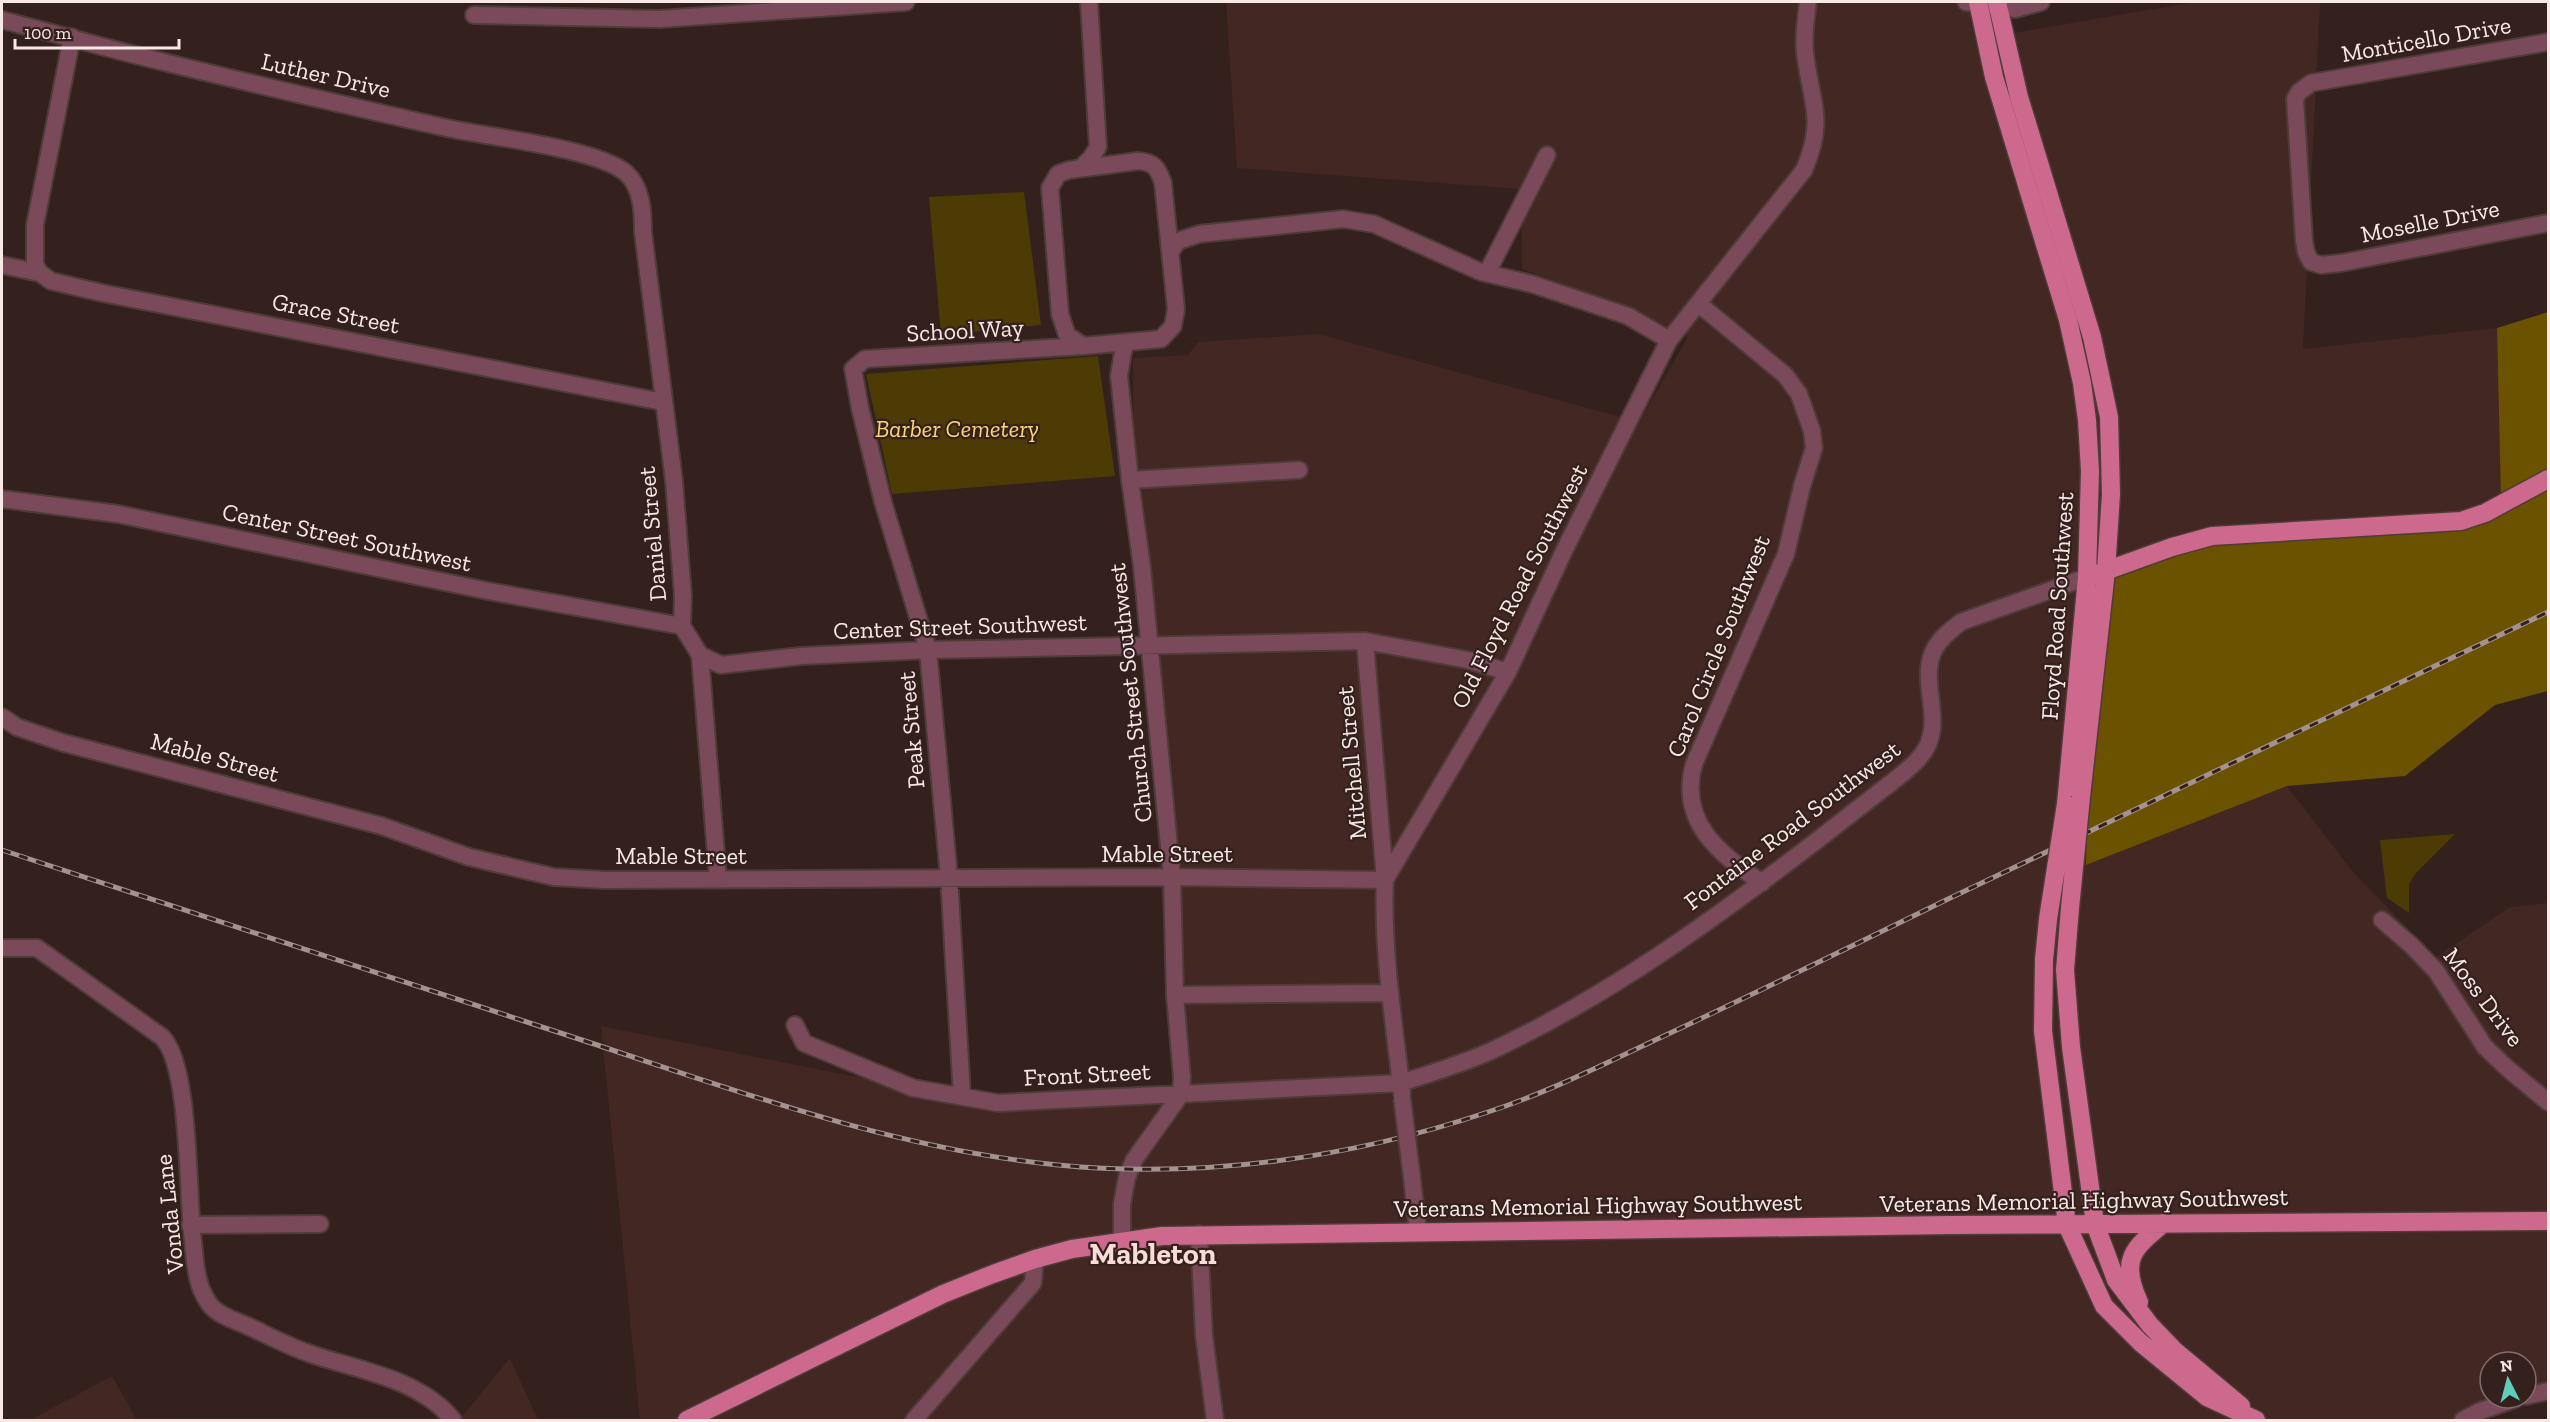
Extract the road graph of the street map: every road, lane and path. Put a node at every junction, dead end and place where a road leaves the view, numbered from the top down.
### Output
1 (906, 2) edge
2 (1089, 2) edge
3 (1808, 2) edge
4 (1974, 2) edge
5 (2042, 2) edge
6 (1997, 4) edge
7 (474, 15) dead end
8 (2, 20) edge
9 (72, 37) junction
10 (2548, 42) edge
11 (1098, 147) junction
12 (1547, 155) dead end
13 (1121, 162) junction
14 (1081, 168) junction
15 (635, 183) joint
16 (1167, 218) junction
17 (2548, 223) edge
18 (1199, 234) junction
19 (1171, 251) junction
20 (2, 265) edge
21 (2320, 265) joint
22 (40, 273) junction
23 (1487, 273) junction
24 (1700, 304) junction
25 (1060, 314) junction
26 (1669, 340) junction
27 (1127, 342) junction
28 (1102, 345) junction
29 (1083, 346) junction
30 (1032, 350) junction
31 (853, 369) joint
32 (1119, 376) junction
33 (663, 402) junction
34 (1299, 470) dead end
35 (2548, 478) edge
36 (1130, 480) junction
37 (2, 499) edge
38 (2106, 571) junction
39 (2087, 577) junction
40 (682, 626) junction
41 (1365, 641) junction
42 (1148, 645) junction
43 (928, 650) junction
44 (700, 655) junction
45 (1508, 672) junction
46 (2, 717) edge
47 (2073, 801) junction
48 (949, 877) junction
49 (1172, 877) junction
50 (718, 879) junction
51 (1385, 880) junction
52 (1761, 883) junction
53 (2382, 920) dead end
54 (2, 948) edge
55 (1390, 993) junction
56 (1175, 995) junction
57 (795, 1025) dead end
58 (1402, 1091) junction
59 (1181, 1094) junction
60 (962, 1096) junction
61 (2548, 1102) edge
62 (2548, 1221) edge
63 (2164, 1223) junction
64 (320, 1224) dead end
65 (2095, 1224) junction
66 (190, 1225) junction
67 (2067, 1225) junction
68 (1418, 1232) junction
69 (1199, 1234) junction
70 (1122, 1240) junction
71 (1035, 1259) junction
72 (2150, 1325) junction
73 (2484, 1410) edge
74 (453, 1420) edge
75 (687, 1420) edge
76 (915, 1420) edge
77 (1215, 1420) edge
78 (2257, 1420) edge
79 (2463, 1420) edge

1 - 7 street
2 - 11 street
3 - 24 street, Old Floyd Road Southwest
4 - 6 street
4 - 39 main road, Floyd Road Southwest
5 - 6 street
6 - 38 main road, Floyd Road Southwest
8 - 9 street, Luther Drive
9 - 15 street, Luther Drive
9 - 22 street
10 - 21 street, Monticello Drive
11 - 13 street
11 - 14 street
12 - 23 street
13 - 14 street
13 - 16 street
14 - 25 street
15 - 33 street, Daniel Street
16 - 18 street
16 - 19 street
17 - 21 street, Moselle Drive
18 - 19 street
18 - 23 street
19 - 27 street
20 - 22 street, Grace Street
22 - 33 street, Grace Street
23 - 26 street
24 - 26 street, Old Floyd Road Southwest
24 - 52 street, Carol Circle Southwest
25 - 29 street
25 - 30 street
26 - 45 street, Old Floyd Road Southwest
27 - 28 street
27 - 32 street, Church Street Southwest
28 - 29 street
28 - 32 street
29 - 30 street, School Way
30 - 31 street, School Way
31 - 43 street, Peak Street
32 - 36 street, Church Street Southwest
33 - 40 street, Daniel Street
34 - 36 street
35 - 38 main road, Fontaine Road Southwest
36 - 42 street, Church Street Southwest
37 - 40 street, Center Street Southwest
38 - 39 main road, Fontaine Road Southwest
38 - 47 main road, Floyd Road Southwest
39 - 47 main road, Floyd Road Southwest
39 - 52 street, Fontaine Road Southwest
40 - 44 street, Daniel Street
41 - 42 street, Center Street Southwest
41 - 45 street, Center Street Southwest
41 - 51 street, Mitchell Street
42 - 43 street, Center Street Southwest
42 - 49 street, Church Street Southwest
43 - 44 street, Center Street Southwest
43 - 48 street, Peak Street
44 - 50 street, Daniel Street
45 - 51 street, Old Floyd Road Southwest
46 - 50 street, Mable Street
47 - 65 main road, Floyd Road Southwest, bridge
47 - 67 main road, Floyd Road Southwest, bridge
48 - 49 street, Mable Street
48 - 50 street, Mable Street
48 - 60 street, Peak Street
49 - 51 street, Mable Street
49 - 56 street, Church Street Southwest
51 - 55 street, Old Floyd Road Southwest
52 - 58 street, Fontaine Road Southwest
53 - 61 street, Moss Drive
54 - 66 street, Vonda Lane
55 - 56 street
55 - 58 street, Old Floyd Road Southwest
56 - 59 street, Church Street Southwest
57 - 60 street, Front Street
58 - 59 street, Front Street
58 - 68 street, Old Floyd Road Southwest, bridge
59 - 60 street, Front Street
59 - 70 street
62 - 63 main road, Veterans Memorial Highway Southwest
63 - 65 main road, Veterans Memorial Highway Southwest
63 - 72 main road
64 - 66 street
65 - 67 main road, Veterans Memorial Highway Southwest
65 - 72 main road, Floyd Road Southwest
66 - 74 street, Vonda Lane
67 - 68 main road, Veterans Memorial Highway Southwest
67 - 78 main road, Floyd Road Southwest
68 - 69 main road, Veterans Memorial Highway Southwest
69 - 70 main road, Veterans Memorial Highway Southwest
69 - 77 street
70 - 71 main road, Veterans Memorial Highway Southwest
71 - 75 main road, Veterans Memorial Highway Southwest
71 - 76 street
72 - 78 main road
73 - 79 street

